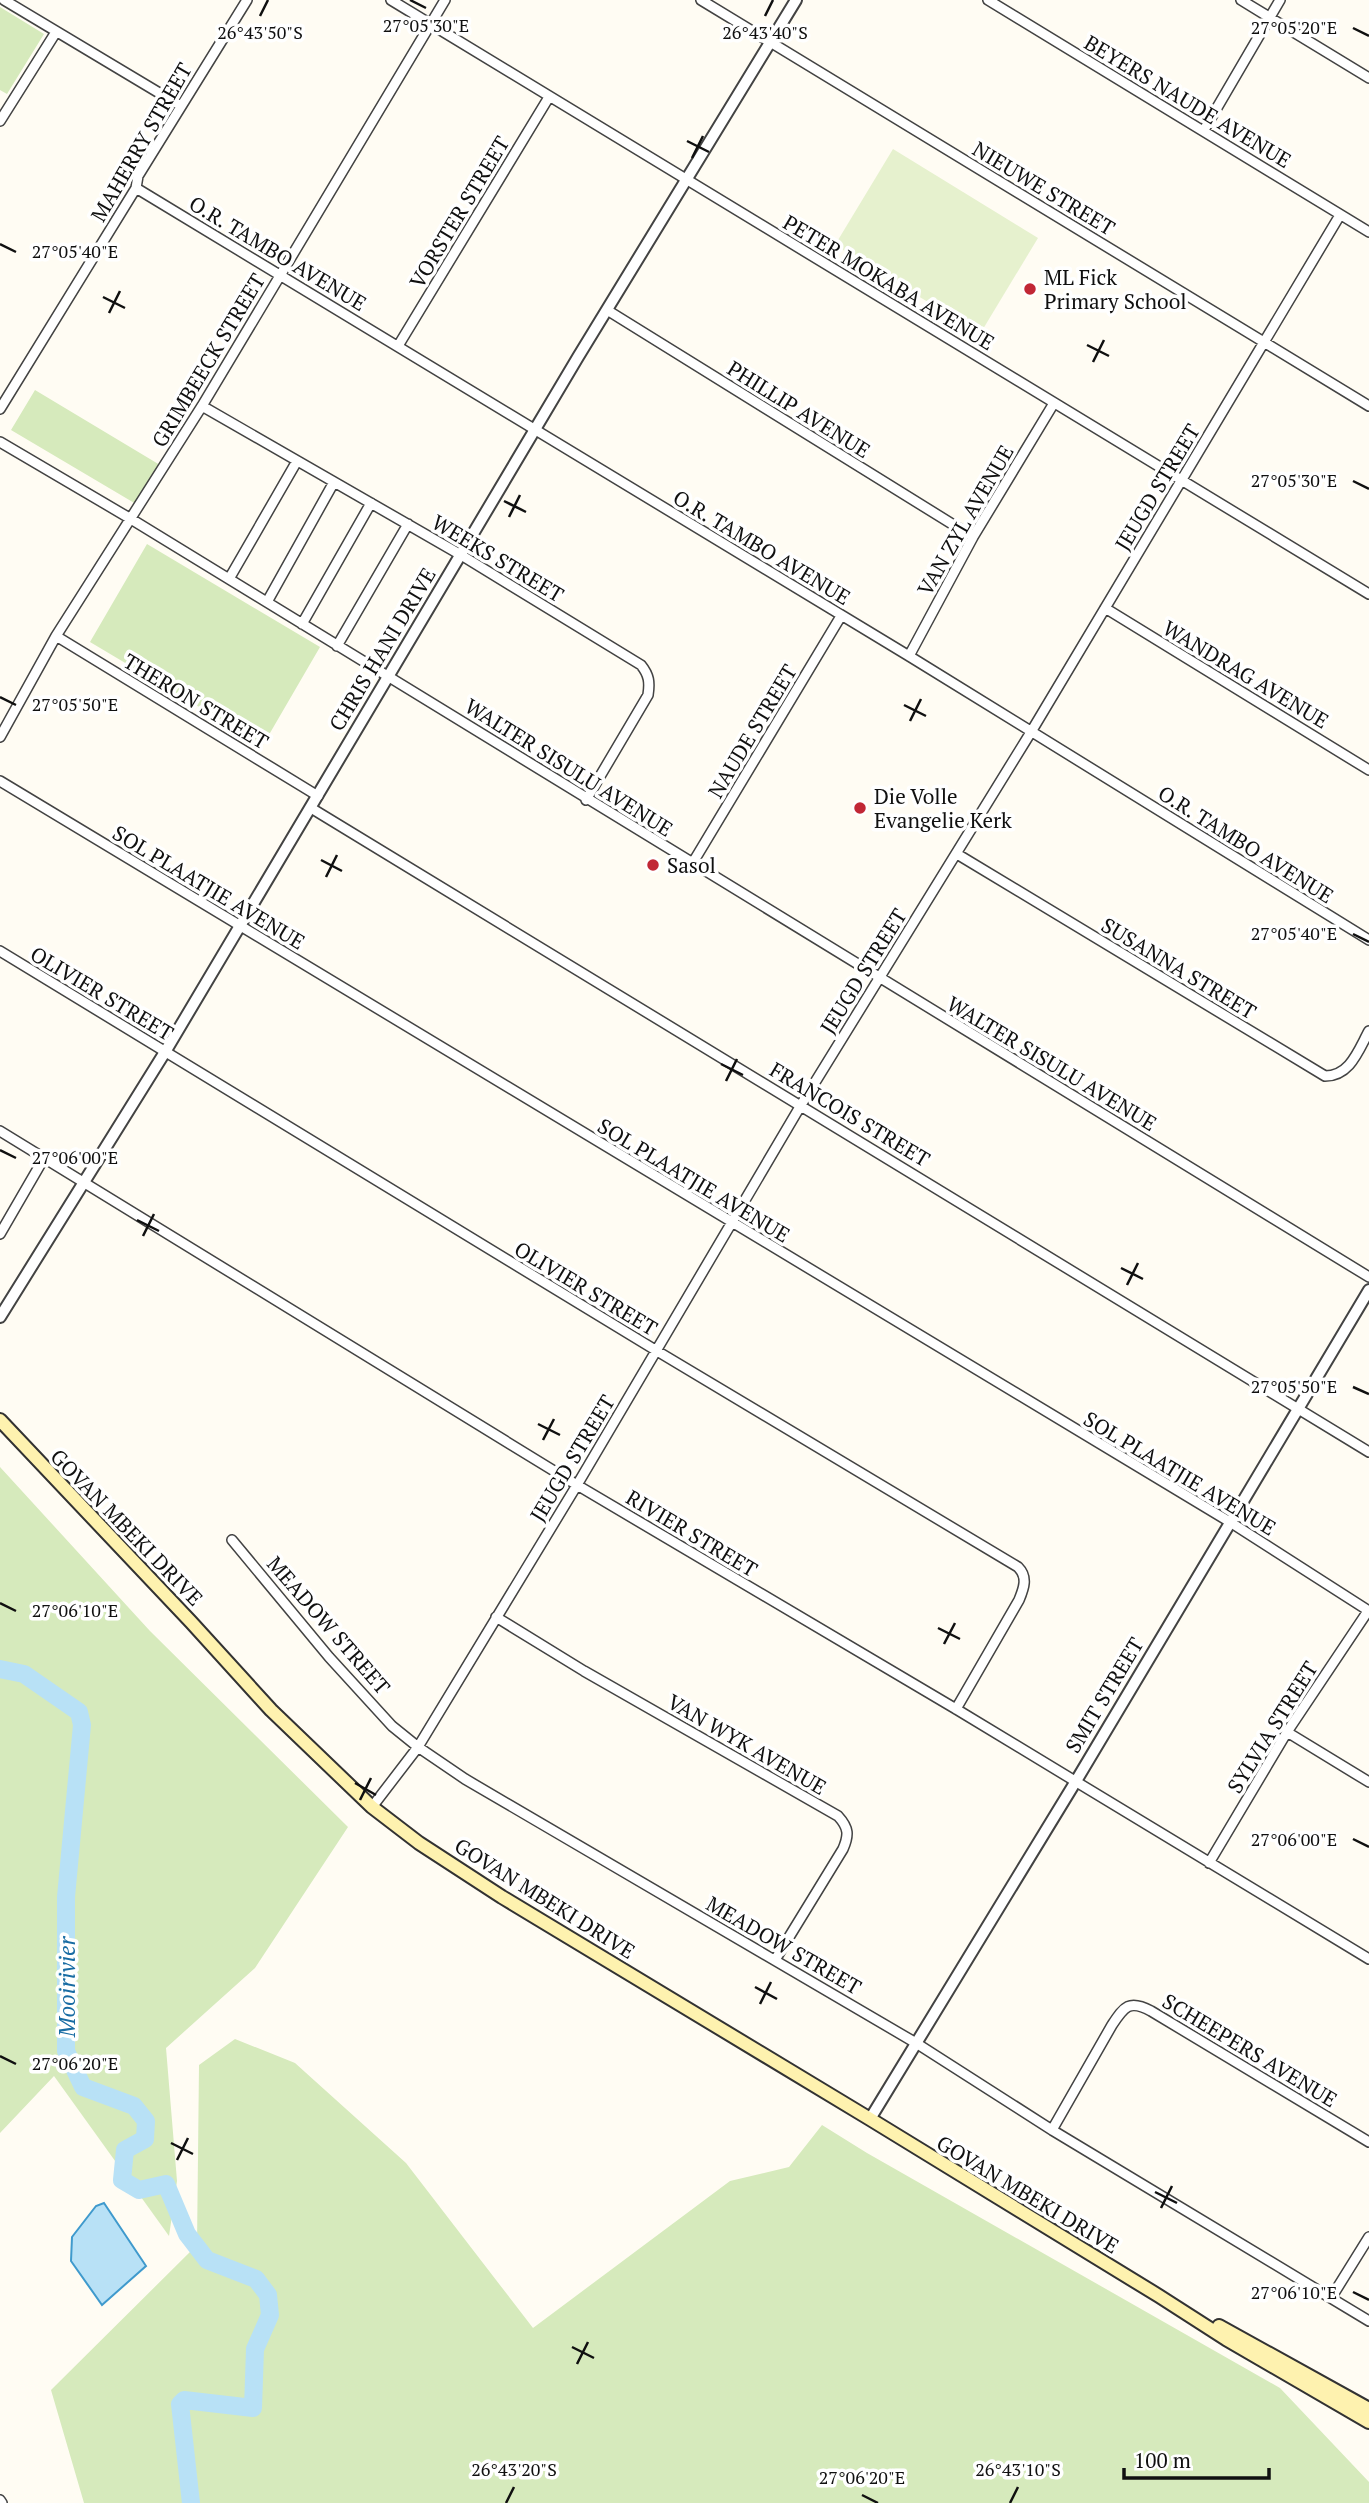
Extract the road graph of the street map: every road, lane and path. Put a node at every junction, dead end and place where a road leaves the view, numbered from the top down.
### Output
1 (4, 0) edge
2 (247, 0) edge
3 (391, 0) edge
4 (445, 0) edge
5 (702, 0) edge
6 (796, 0) edge
7 (988, 0) edge
8 (1241, 0) edge
9 (1280, 0) edge
10 (1270, 17) junction
11 (430, 24) junction
12 (55, 32) junction
13 (769, 42) junction
14 (1369, 78) edge
15 (549, 97) junction
16 (181, 106) junction
17 (4, 107) edge
18 (0, 121) edge
19 (1204, 130) junction
20 (686, 179) junction
21 (136, 188) junction
22 (1340, 215) junction
23 (1369, 232) edge
24 (280, 274) junction
25 (607, 310) junction
26 (1263, 342) junction
27 (398, 345) junction
28 (1054, 403) junction
29 (202, 406) junction
30 (1369, 406) edge
31 (0, 409) edge
32 (535, 430) junction
33 (0, 442) edge
34 (296, 461) junction
35 (1182, 479) junction
36 (334, 482) junction
37 (371, 503) junction
38 (131, 519) junction
39 (408, 524) junction
40 (973, 537) junction
41 (461, 555) junction
42 (229, 579) junction
43 (1369, 594) edge
44 (267, 603) junction
45 (1105, 608) junction
46 (841, 615) junction
47 (302, 624) junction
48 (56, 636) junction
49 (337, 646) junction
50 (909, 656) junction
51 (388, 677) junction
52 (1031, 732) junction
53 (0, 737) edge
54 (1369, 770) edge
55 (0, 781) edge
56 (318, 796) junction
57 (586, 800) junction
58 (311, 808) junction
59 (957, 854) junction
60 (692, 864) junction
61 (240, 927) junction
62 (1369, 940) edge
63 (0, 951) edge
64 (879, 978) junction
65 (1369, 1031) edge
66 (166, 1052) junction
67 (801, 1105) junction
68 (0, 1130) edge
69 (44, 1158) junction
70 (85, 1183) junction
71 (733, 1224) junction
72 (0, 1234) edge
73 (1369, 1278) edge
74 (1369, 1290) edge
75 (0, 1317) edge
76 (657, 1351) junction
77 (1298, 1408) junction
78 (0, 1420) edge
79 (1369, 1452) edge
80 (577, 1485) junction
81 (1230, 1522) junction
82 (232, 1539) dead end
83 (1368, 1611) edge
84 (496, 1617) junction
85 (956, 1709) junction
86 (1287, 1732) junction
87 (418, 1747) junction
88 (1076, 1781) junction
89 (1369, 1782) edge
90 (372, 1807) junction
91 (1209, 1863) junction
92 (1369, 1959) edge
93 (775, 1960) junction
94 (916, 2043) junction
95 (870, 2119) junction
96 (1052, 2130) junction
97 (1369, 2142) edge
98 (1369, 2237) edge
99 (1160, 2296) junction
100 (1331, 2298) junction
101 (1369, 2321) edge
102 (1369, 2409) edge
103 (1369, 2422) edge

1 - 12 street
2 - 16 street, MAHERRY STREET
3 - 11 street, PETER MOKABA AVENUE
4 - 11 street, GRIMBEECK STREET
5 - 13 street, NIEUWE STREET
6 - 13 street, CHRIS HANI DRIVE
7 - 19 street, BEYERS NAUDE AVENUE
8 - 10 street
9 - 10 street
10 - 14 street
10 - 19 street
11 - 15 street, PETER MOKABA AVENUE
11 - 24 street, GRIMBEECK STREET
12 - 16 street
12 - 17 street
13 - 20 street, CHRIS HANI DRIVE
13 - 26 street, NIEUWE STREET
15 - 20 street, PETER MOKABA AVENUE
15 - 27 street, VORSTER STREET
16 - 21 street, MAHERRY STREET
17 - 18 street
19 - 22 street, BEYERS NAUDE AVENUE
20 - 25 street, CHRIS HANI DRIVE
20 - 28 street, PETER MOKABA AVENUE
21 - 24 street, O.R. TAMBO AVENUE
21 - 31 street, MAHERRY STREET
22 - 23 street, BEYERS NAUDE AVENUE
22 - 26 street, JEUGD STREET
24 - 27 street, O.R. TAMBO AVENUE
24 - 29 street, GRIMBEECK STREET
25 - 32 street, CHRIS HANI DRIVE
25 - 40 street, PHILLIP AVENUE
26 - 30 street, NIEUWE STREET
26 - 35 street, JEUGD STREET
27 - 32 street, O.R. TAMBO AVENUE
28 - 35 street, PETER MOKABA AVENUE
28 - 40 street, VAN ZYL AVENUE
29 - 34 street, WEEKS STREET
29 - 38 street, GRIMBEECK STREET
32 - 41 street, CHRIS HANI DRIVE
32 - 46 street, O.R. TAMBO AVENUE
33 - 38 street, WALTER SISULU AVENUE
34 - 36 street, WEEKS STREET
34 - 42 street
35 - 43 street, PETER MOKABA AVENUE
35 - 45 street, JEUGD STREET
36 - 37 street, WEEKS STREET
36 - 44 street
37 - 39 street, WEEKS STREET
37 - 47 street
38 - 42 street, WALTER SISULU AVENUE
38 - 48 street, GRIMBEECK STREET
39 - 41 street, WEEKS STREET
39 - 49 street
40 - 50 street, VAN ZYL AVENUE
41 - 51 street, CHRIS HANI DRIVE
41 - 57 street, WEEKS STREET
42 - 44 street, WALTER SISULU AVENUE
44 - 47 street, WALTER SISULU AVENUE
45 - 52 street, JEUGD STREET
45 - 54 street, WANDRAG AVENUE
46 - 50 street, O.R. TAMBO AVENUE
46 - 60 street, NAUDE STREET
47 - 49 street, WALTER SISULU AVENUE
48 - 53 street, GRIMBEECK STREET
48 - 56 street, THERON STREET
49 - 51 street, WALTER SISULU AVENUE
50 - 52 street, O.R. TAMBO AVENUE
51 - 56 street, CHRIS HANI DRIVE
51 - 57 street, WALTER SISULU AVENUE
52 - 59 street, JEUGD STREET
52 - 62 street, O.R. TAMBO AVENUE
55 - 61 street, SOL PLAATJIE AVENUE
56 - 58 street, CHRIS HANI DRIVE
57 - 60 street, WALTER SISULU AVENUE
58 - 61 street, CHRIS HANI DRIVE
58 - 67 street, FRANCOIS STREET
59 - 64 street, JEUGD STREET
59 - 65 street, SUSANNA STREET
60 - 64 street, WALTER SISULU AVENUE
61 - 66 street, CHRIS HANI DRIVE
61 - 71 street, SOL PLAATJIE AVENUE
63 - 66 street, OLIVIER STREET
64 - 67 street, JEUGD STREET
64 - 73 street, WALTER SISULU AVENUE
66 - 70 street, CHRIS HANI DRIVE
66 - 76 street, OLIVIER STREET
67 - 71 street, JEUGD STREET
67 - 77 street, FRANCOIS STREET
68 - 69 street, RIVIER STREET
69 - 70 street, RIVIER STREET
69 - 72 street
70 - 75 street, CHRIS HANI DRIVE
70 - 80 street, RIVIER STREET
71 - 76 street, JEUGD STREET
71 - 81 street, SOL PLAATJIE AVENUE
74 - 77 street, SMIT STREET
76 - 80 street, JEUGD STREET
76 - 85 street, OLIVIER STREET
77 - 79 street, FRANCOIS STREET
77 - 81 street, SMIT STREET
78 - 90 main road, GOVAN MBEKI DRIVE
80 - 84 street, JEUGD STREET
80 - 85 street, RIVIER STREET
81 - 83 street, SOL PLAATJIE AVENUE
81 - 88 street, SMIT STREET
82 - 87 street, MEADOW STREET
83 - 86 street, SYLVIA STREET
84 - 87 street, JEUGD STREET
84 - 93 street, VAN WYK AVENUE
85 - 88 street, RIVIER STREET
86 - 89 street
86 - 91 street, SYLVIA STREET
87 - 90 street, JEUGD STREET
87 - 93 street, MEADOW STREET
88 - 91 street, RIVIER STREET
88 - 94 street, SMIT STREET
90 - 95 main road, GOVAN MBEKI DRIVE
91 - 92 street, RIVIER STREET
93 - 94 street, MEADOW STREET
94 - 95 street, SMIT STREET
94 - 96 street, MEADOW STREET
95 - 99 main road, GOVAN MBEKI DRIVE
96 - 97 street, SCHEEPERS AVENUE
96 - 100 street, MEADOW STREET
98 - 100 street
99 - 102 main road, GOVAN MBEKI DRIVE
99 - 103 main road, GOVAN MBEKI DRIVE
100 - 101 street, MEADOW STREET

